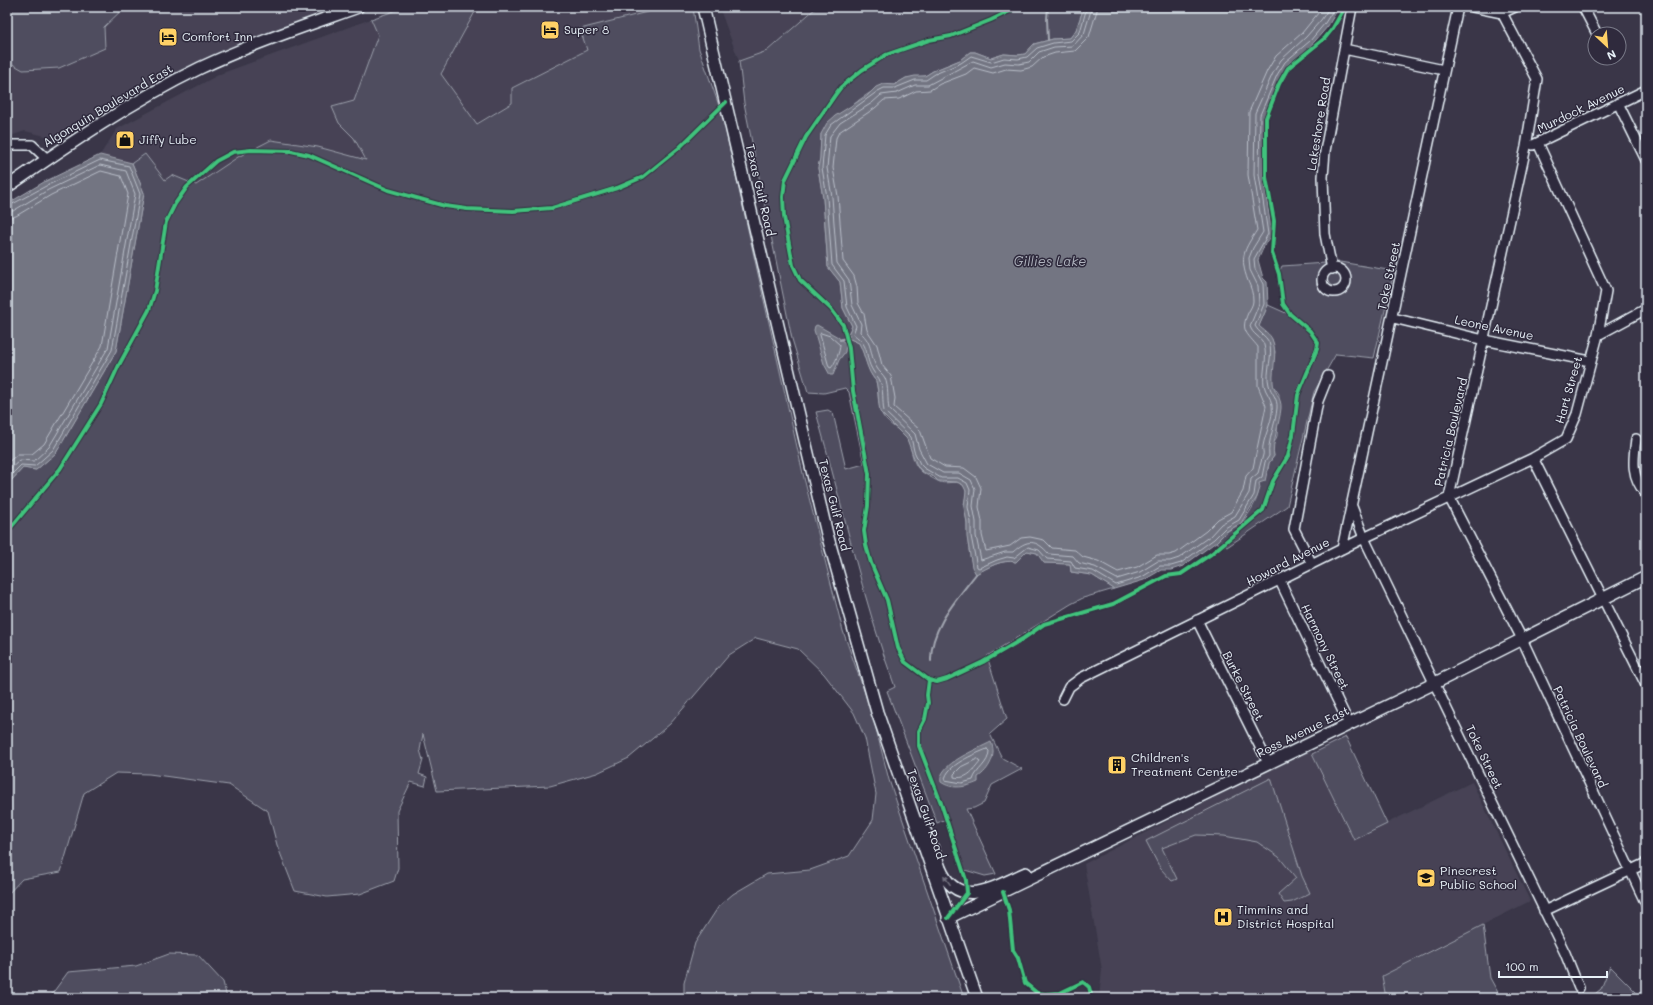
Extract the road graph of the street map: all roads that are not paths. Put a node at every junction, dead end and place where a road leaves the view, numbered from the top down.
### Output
1 (358, 7) edge
2 (703, 7) edge
3 (1352, 7) edge
4 (1458, 7) edge
5 (1473, 7) edge
6 (1515, 7) edge
7 (1583, 7) edge
8 (1503, 10) edge
9 (1593, 26) edge
10 (1344, 50) junction
11 (1444, 70) junction
12 (1646, 90) edge
13 (1618, 103) junction
14 (1538, 143) junction
15 (7, 145) edge
16 (1526, 147) junction
17 (47, 159) junction
18 (1646, 160) edge
19 (7, 187) edge
20 (1332, 268) dead end
21 (1646, 309) edge
22 (1393, 318) junction
23 (1598, 335) junction
24 (1484, 340) junction
25 (1590, 361) junction
26 (1328, 376) dead end
27 (1636, 440) dead end
28 (1533, 458) junction
29 (1646, 494) edge
30 (1449, 497) junction
31 (1351, 503) junction
32 (1364, 538) junction
33 (1342, 549) junction
34 (1312, 564) junction
35 (1646, 577) edge
36 (1280, 581) junction
37 (1603, 597) junction
38 (1197, 620) junction
39 (1522, 639) junction
40 (1435, 683) junction
41 (1646, 685) edge
42 (1063, 699) dead end
43 (1349, 724) junction
44 (1268, 762) junction
45 (910, 809) junction
46 (1646, 863) edge
47 (1048, 870) junction
48 (1630, 871) junction
49 (1646, 904) edge
50 (1544, 911) junction
51 (948, 918) junction
52 (1579, 988) dead end
53 (977, 998) edge

1 - 17 main road, Algonquin Boulevard East
2 - 45 main road, Texas Gulf Road
3 - 10 street, Lakeshore Road
4 - 11 street, Toke Street
5 - 8 street
6 - 8 street
7 - 9 street
8 - 16 street, Patricia Boulevard
10 - 11 street
10 - 20 street, Lakeshore Road
11 - 22 street, Toke Street
12 - 13 street, Murdock Avenue
13 - 14 street, Murdock Avenue
13 - 18 street
14 - 16 street, Murdock Avenue
14 - 23 street, Hart Street
15 - 17 street, Algonquin Boulevard East
16 - 24 street, Patricia Boulevard
17 - 19 main road
21 - 23 street
22 - 24 street, Leone Avenue
22 - 31 street, Toke Street
23 - 25 street, Hart Street
24 - 25 street, Leone Avenue
24 - 30 street, Patricia Boulevard
25 - 28 street, Hart Street
26 - 34 street
27 - 29 street
28 - 30 street, Howard Avenue
28 - 37 street
30 - 32 street, Howard Avenue
30 - 39 street, Patricia Boulevard
31 - 32 street, Toke Street
31 - 33 street, Toke Street
32 - 33 street, Howard Avenue
32 - 40 street, Toke Street
33 - 34 street, Howard Avenue
34 - 36 street, Howard Avenue
35 - 37 main road, Ross Avenue East
36 - 38 street, Howard Avenue
36 - 43 street, Harmony Street
37 - 39 main road, Ross Avenue East
37 - 41 street
38 - 42 street, Howard Avenue
38 - 44 street, Burke Street
39 - 40 main road, Ross Avenue East
39 - 48 street, Patricia Boulevard
40 - 43 main road, Ross Avenue East
40 - 50 street, Toke Street
43 - 44 main road, Ross Avenue East
44 - 47 main road, Ross Avenue East
47 -> 45 main road
45 - 51 main road, Texas Gulf Road
46 - 48 street
47 - 51 main road, Ross Avenue East
48 - 49 street, Patricia Boulevard
48 - 50 street
50 - 52 street, Toke Street
51 - 53 main road, Texas Gulf Road

